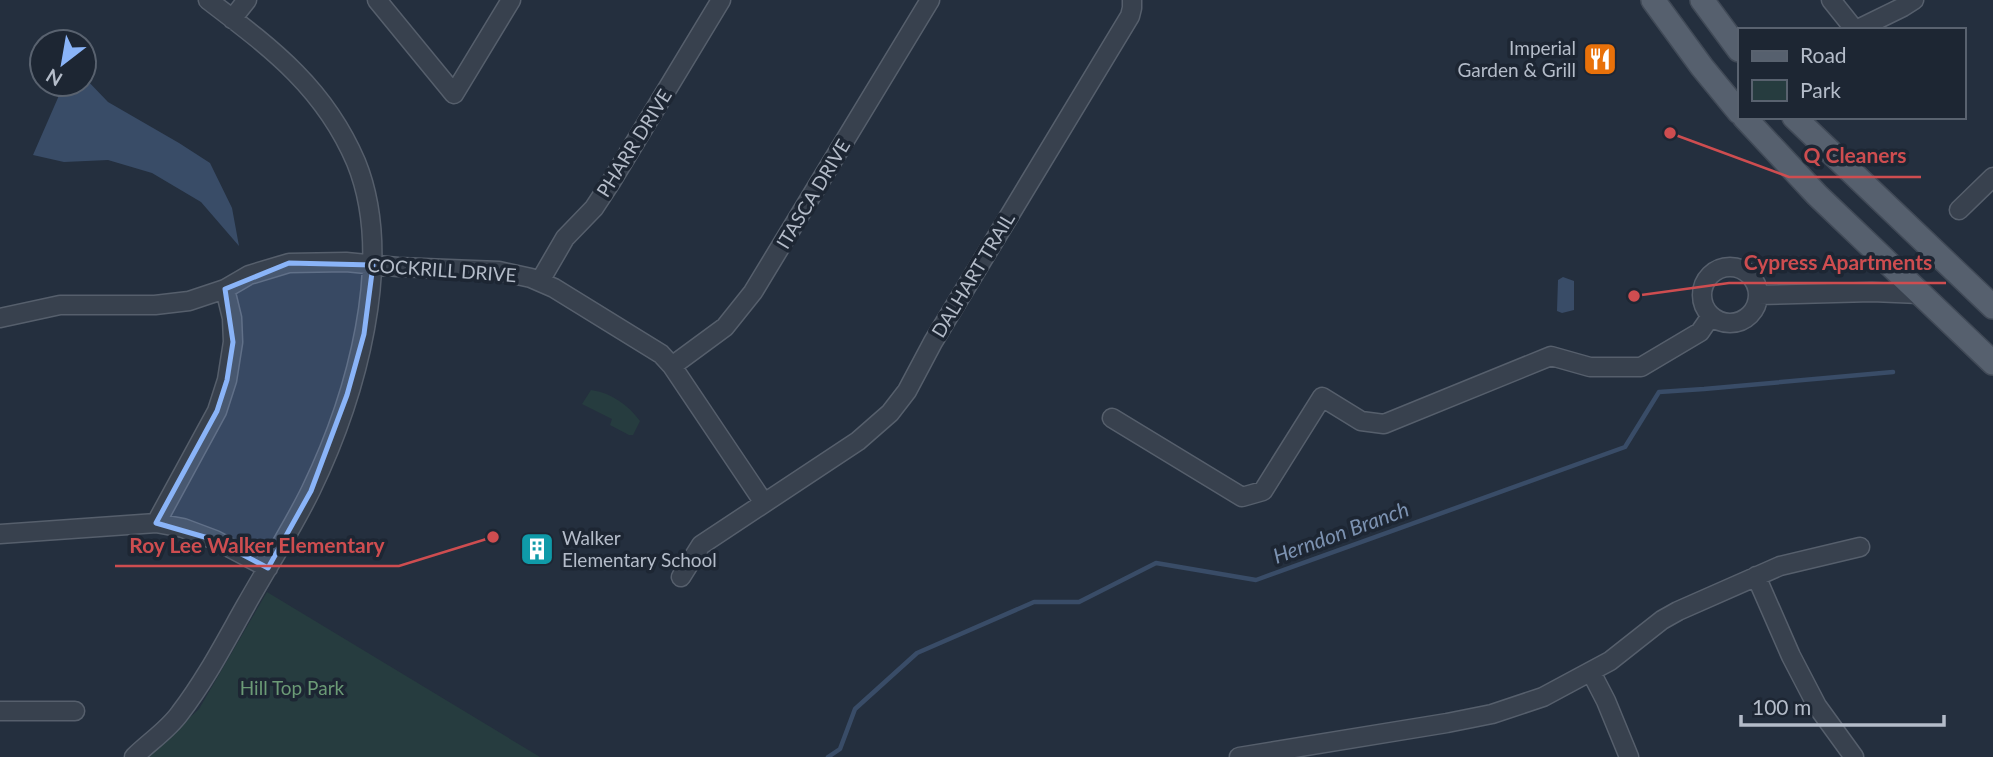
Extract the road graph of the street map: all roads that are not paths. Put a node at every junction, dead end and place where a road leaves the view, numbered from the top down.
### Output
1 (208, 0) edge
2 (247, 0) edge
3 (377, 0) edge
4 (511, 0) edge
5 (721, 0) edge
6 (930, 0) edge
7 (1653, 0) edge
8 (1702, 0) edge
9 (1832, 0) edge
10 (1914, 0) edge
11 (1132, 1) edge
12 (232, 19) junction
13 (1854, 28) edge
14 (1860, 28) edge
15 (1738, 49) edge
16 (1738, 110) edge
17 (1746, 119) edge
18 (1796, 119) edge
19 (1993, 177) edge
20 (1959, 210) dead end
21 (1888, 263) junction
22 (373, 265) junction
23 (540, 281) junction
24 (225, 289) junction
25 (1872, 292) junction
26 (1920, 294) junction
27 (1758, 295) junction
28 (1993, 307) edge
29 (1711, 316) junction
30 (0, 318) edge
31 (1993, 363) edge
32 (672, 366) junction
33 (1112, 418) dead end
34 (764, 503) junction
35 (156, 523) junction
36 (0, 534) edge
37 (1860, 547) dead end
38 (268, 568) junction
39 (1756, 576) junction
40 (681, 577) dead end
41 (1591, 672) junction
42 (0, 711) edge
43 (75, 711) dead end
44 (134, 757) edge
45 (1239, 757) edge
46 (1629, 757) edge
47 (1854, 757) edge

1 - 12 street
2 - 12 street
3 - 4 street
5 - 23 street, PHARR DRIVE
6 - 32 street, ITASCA DRIVE
7 - 16 main road
8 - 15 main road
9 - 13 street
10 - 14 street
11 - 34 street, DALHART TRAIL
12 - 22 street
17 - 21 main road
18 - 28 main road
19 - 20 street
21 - 25 street
21 - 26 main road
22 - 23 street, COCKRILL DRIVE
22 - 24 street, COCKRILL DRIVE
22 - 38 street
23 - 32 street, COCKRILL DRIVE
24 - 30 street, COCKRILL DRIVE
24 - 35 street
25 - 26 street
25 - 27 street
26 - 31 main road
27 - 29 street
27 - 29 street
29 - 33 street
32 - 34 street, COCKRILL DRIVE
34 - 40 street
35 - 36 street
35 - 38 street
37 - 39 street
38 - 44 street
39 - 41 street
39 - 47 street
41 - 45 street
41 - 46 street
42 - 43 street

